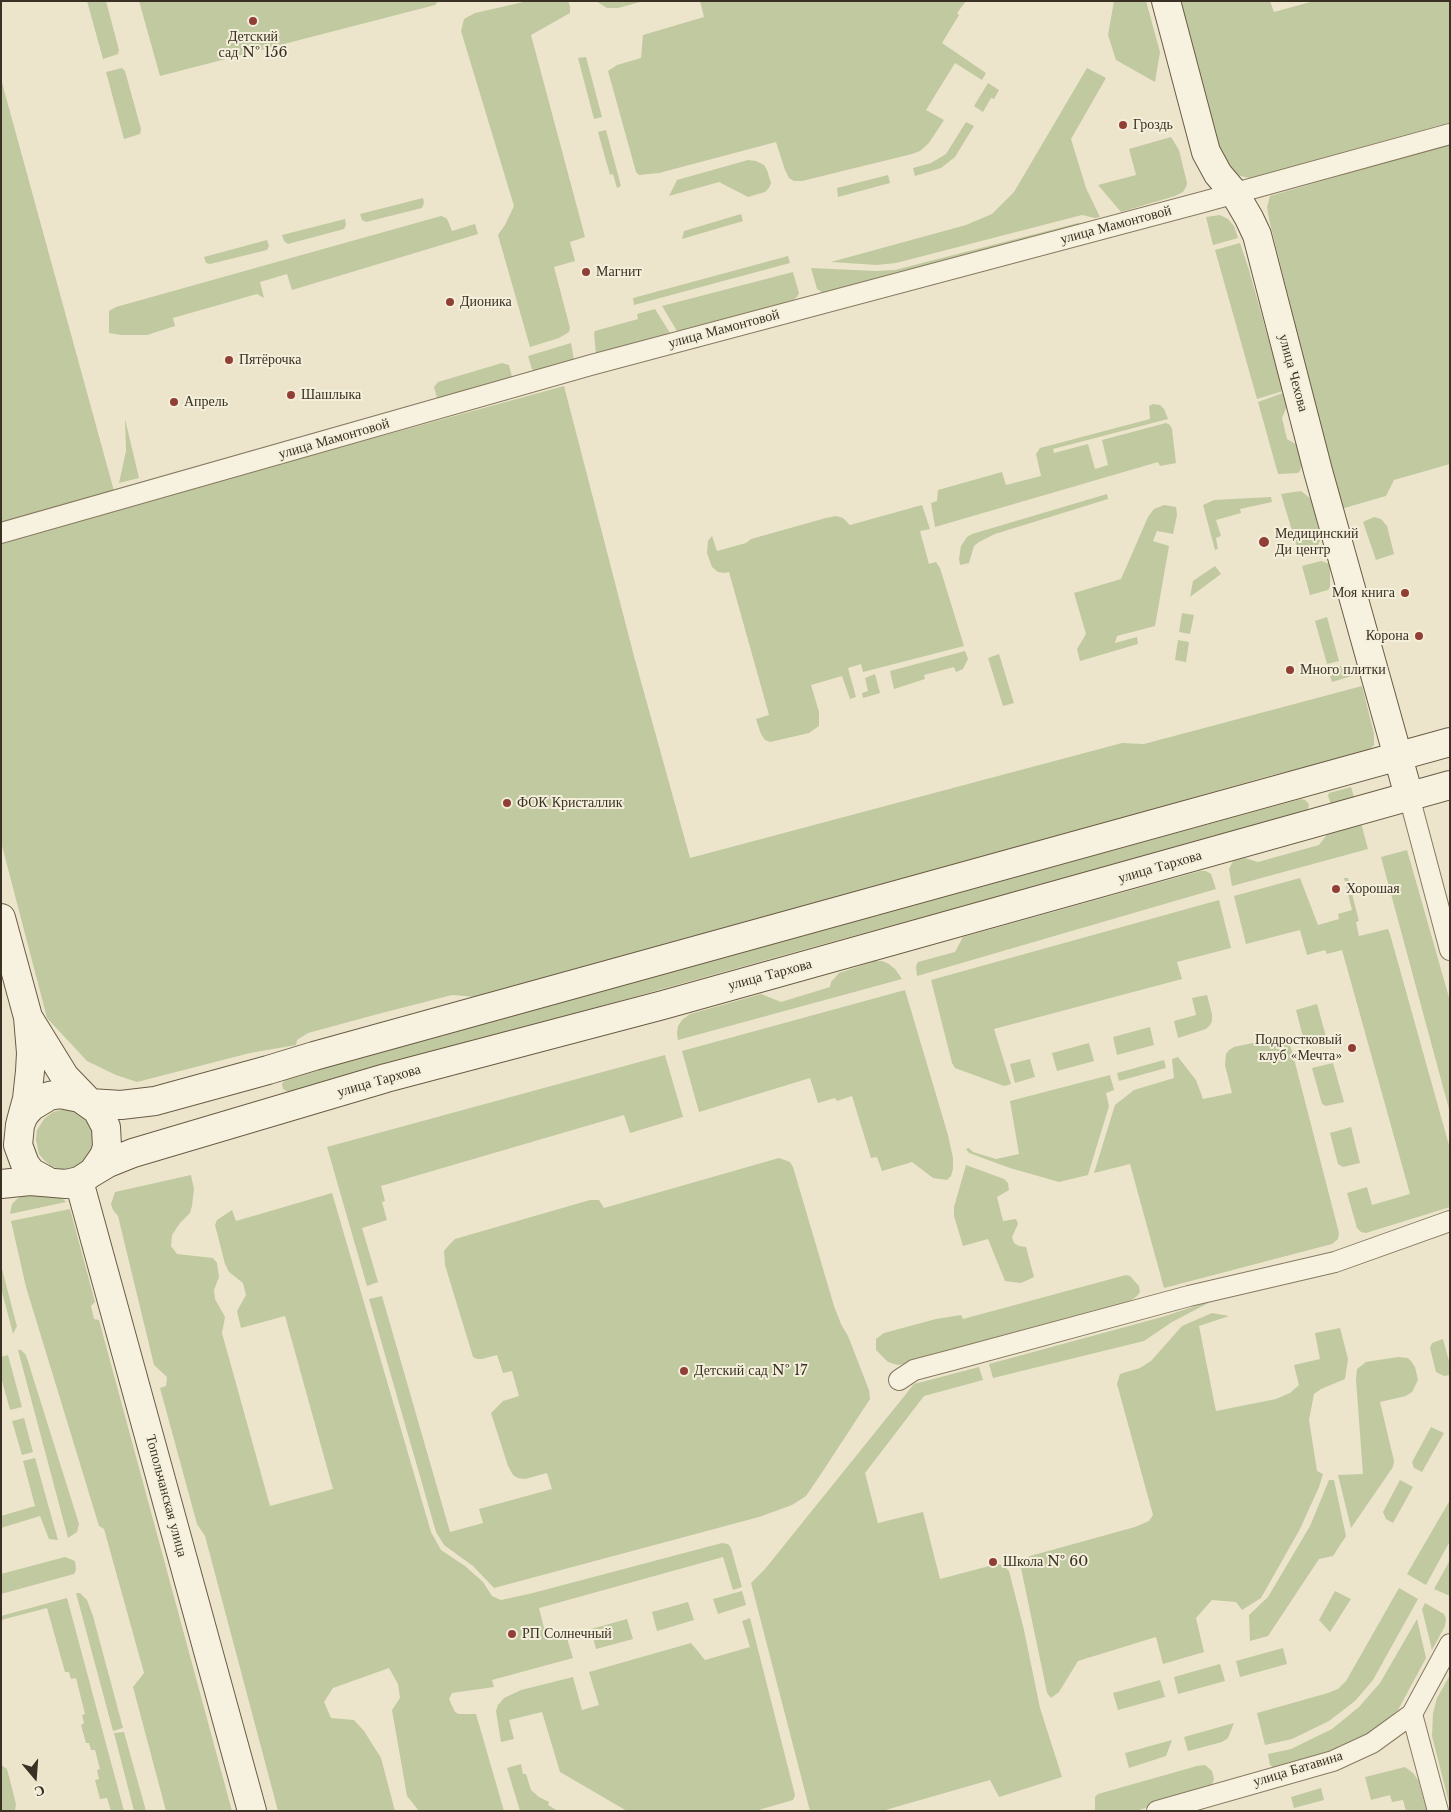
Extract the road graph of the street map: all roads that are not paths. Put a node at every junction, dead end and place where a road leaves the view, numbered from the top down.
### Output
1 (1166, 1) edge
2 (1450, 134) edge
3 (1235, 194) junction
4 (1, 533) edge
5 (1450, 742) edge
6 (1397, 756) junction
7 (1316, 778) junction
8 (1450, 785) edge
9 (1409, 796) junction
10 (1328, 820) junction
11 (1, 918) edge
12 (1450, 950) edge
13 (28, 1017) junction
14 (268, 1070) junction
15 (90, 1103) junction
16 (279, 1110) junction
17 (20, 1124) junction
18 (1, 1151) edge
19 (86, 1177) junction
20 (49, 1182) junction
21 (1, 1184) edge
22 (1450, 1221) edge
23 (899, 1380) dead end
24 (1450, 1644) edge
25 (1412, 1714) junction
26 (252, 1811) edge
27 (1157, 1811) edge
28 (1438, 1811) edge

1 - 3 main road, улица Чехова
2 - 3 street, улица Мамонтовой
3 - 4 street, улица Мамонтовой
3 - 6 main road, улица Чехова
5 - 6 main road
6 - 7 main road
6 - 9 main road, улица Чехова
7 - 10 main road
7 - 14 main road
8 - 9 main road, улица Тархова
9 - 10 main road, улица Тархова
9 - 12 street
10 - 16 main road, улица Тархова
11 - 13 main road
13 - 15 main road
13 - 17 main road
14 - 15 main road
14 - 16 main road
15 - 17 main road
15 - 19 main road
16 - 19 main road, улица Тархова
17 - 18 main road
17 - 20 main road
19 - 20 main road
19 - 26 main road, Топольчанская улица
20 - 21 main road
22 - 23 street
24 - 25 street, улица Батавина
25 - 27 street, улица Батавина
25 - 28 street

